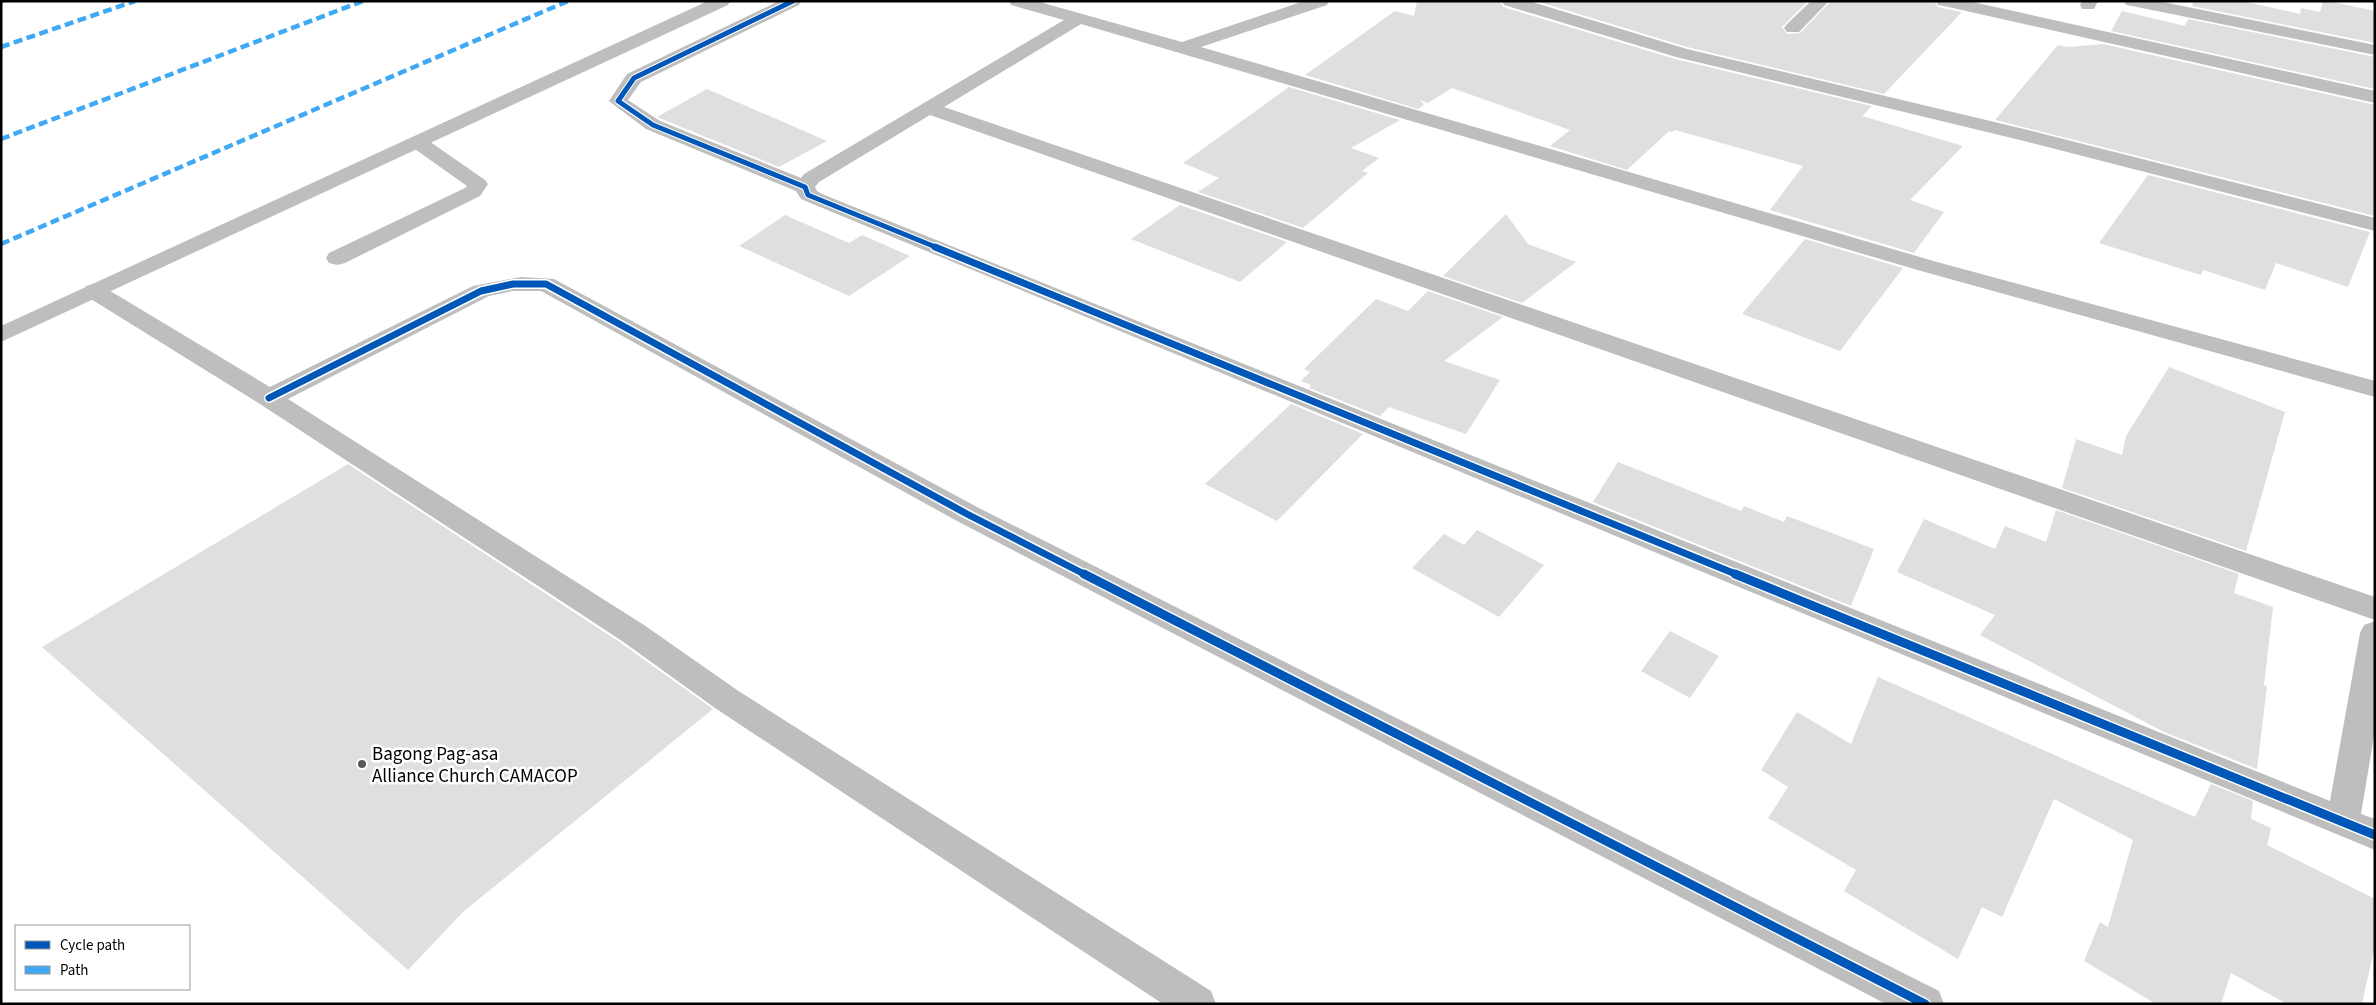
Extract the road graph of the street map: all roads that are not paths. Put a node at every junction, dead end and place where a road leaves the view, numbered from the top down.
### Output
1 (722, 1) edge
2 (793, 1) edge
3 (1017, 1) edge
4 (1321, 1) edge
5 (1510, 1) edge
6 (1821, 1) edge
7 (1944, 1) edge
8 (2132, 1) edge
9 (1078, 19) junction
10 (1793, 28) dead end
11 (1184, 47) junction
12 (2375, 50) edge
13 (2375, 97) edge
14 (928, 108) junction
15 (419, 143) junction
16 (805, 187) junction
17 (2375, 225) edge
18 (336, 258) dead end
19 (94, 291) junction
20 (1, 335) edge
21 (2375, 389) edge
22 (269, 398) junction
23 (2375, 609) edge
24 (2375, 633) edge
25 (2343, 822) junction
26 (2375, 835) edge
27 (1197, 1004) edge
28 (1925, 1004) edge

1 - 15 street
2 - 16 street
3 - 9 street
4 - 11 street
5 - 17 street
6 - 10 street
7 - 13 street
8 - 12 street
9 - 11 street
9 - 14 street
11 - 21 street
14 - 16 street
14 - 23 street
15 - 18 street
15 - 19 street
16 - 25 street
19 - 20 street
19 - 22 street
22 - 27 street
22 - 28 street
24 - 25 street
25 - 26 street

